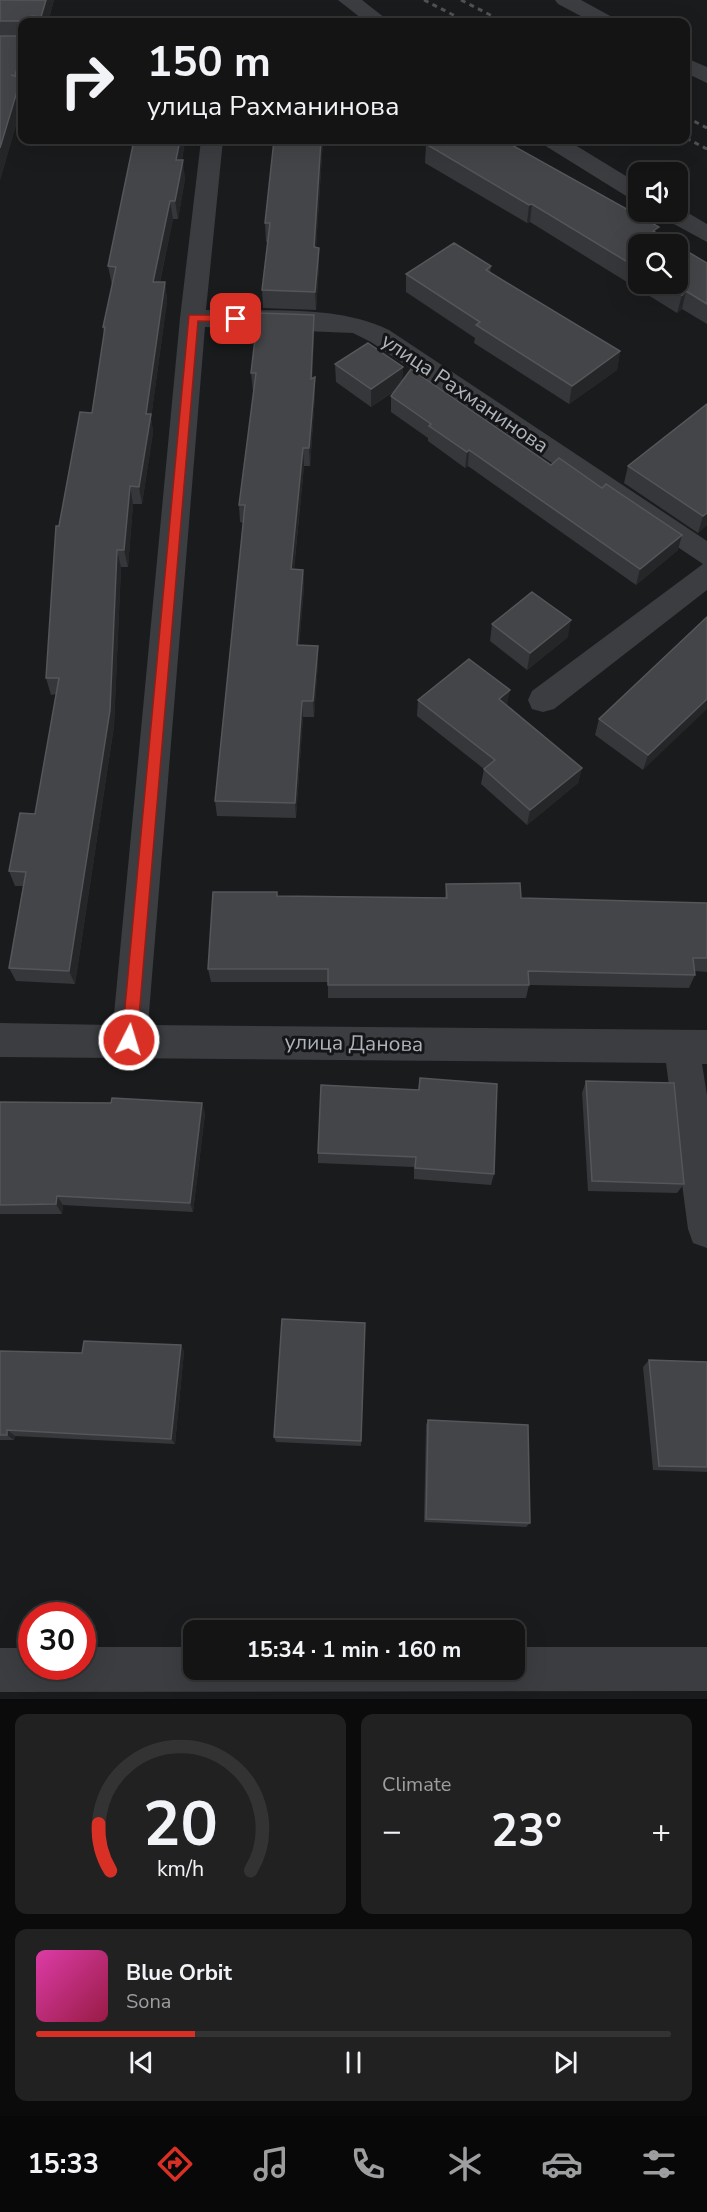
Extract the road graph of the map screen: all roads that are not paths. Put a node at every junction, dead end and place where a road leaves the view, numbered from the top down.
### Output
1 (348, 0) edge
2 (565, 0) edge
3 (373, 18) edge
4 (599, 18) edge
5 (690, 67) edge
6 (707, 76) edge
7 (213, 144) edge
8 (558, 144) edge
9 (628, 187) edge
10 (686, 222) edge
11 (707, 234) edge
12 (193, 318) junction
13 (707, 555) edge
14 (707, 574) edge
15 (543, 700) dead end
16 (0, 1040) edge
17 (129, 1040) junction
18 (695, 1047) edge
19 (707, 1229) edge
20 (707, 1669) edge
21 (0, 1670) edge
22 (86, 1685) edge

1 - 3 street
2 - 4 street
5 - 6 street
7 - 12 street
8 - 9 street
10 - 11 street
12 - 13 street, улица Рахманинова
12 - 17 street
14 - 15 street
16 - 17 street, улица Данова
17 - 18 street, улица Данова
18 - 19 street
20 - 22 street
21 - 22 street

